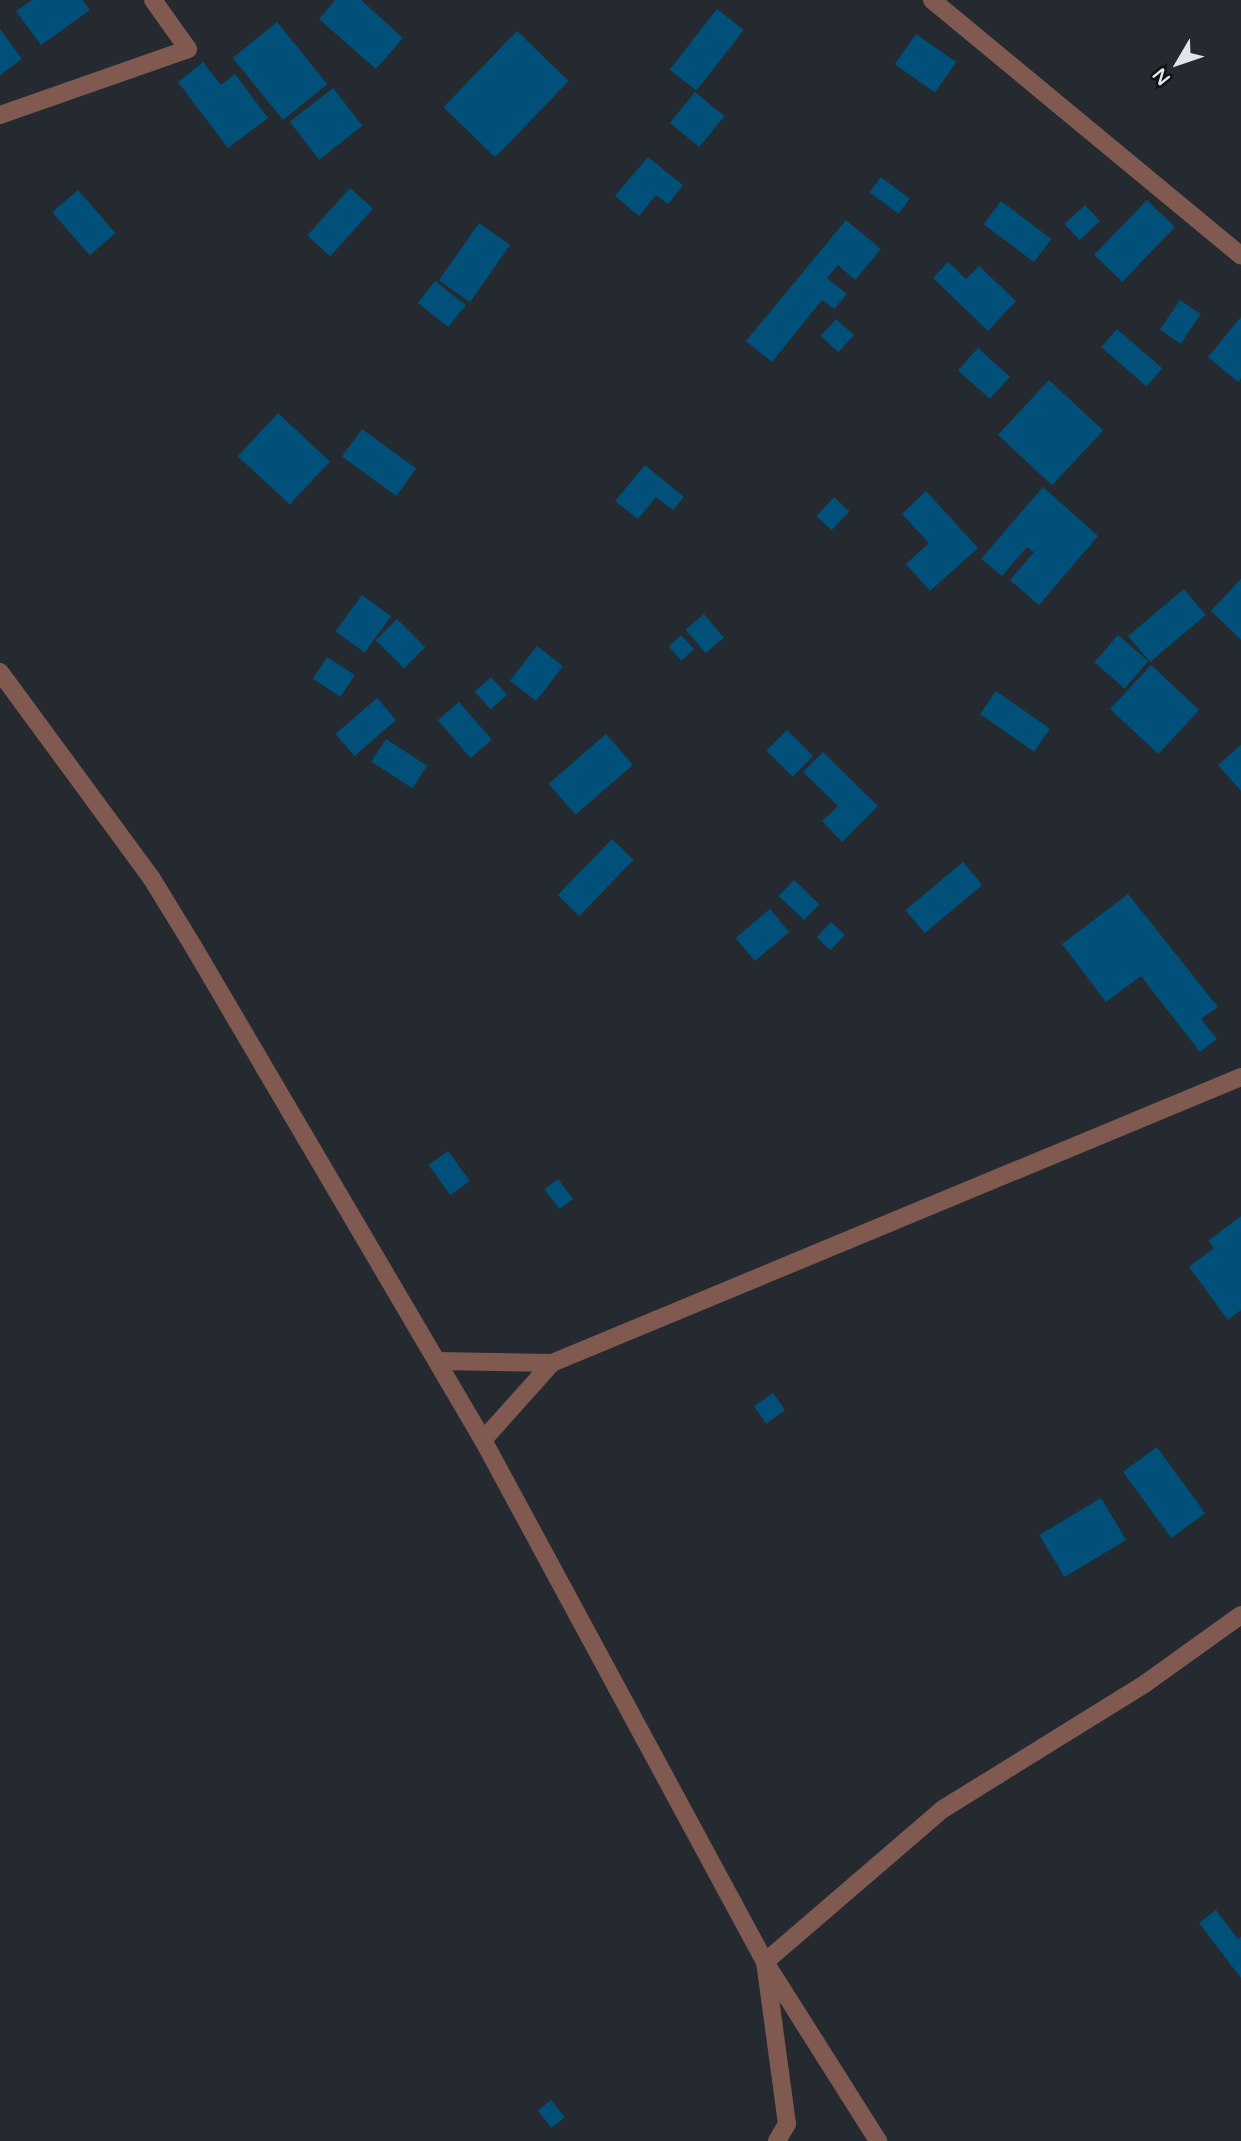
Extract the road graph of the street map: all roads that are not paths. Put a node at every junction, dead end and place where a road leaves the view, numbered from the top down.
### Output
1 (153, 0) edge
2 (932, 0) edge
3 (0, 115) edge
4 (1241, 256) edge
5 (0, 672) edge
6 (1241, 1077) edge
7 (437, 1361) junction
8 (552, 1363) junction
9 (483, 1440) junction
10 (1241, 1615) edge
11 (765, 1962) junction
12 (777, 2141) edge
13 (878, 2141) edge

1 - 3 street
2 - 4 street
5 - 7 street
6 - 8 street
7 - 8 street
7 - 9 street
8 - 9 street
9 - 11 street
10 - 11 street
11 - 12 street
11 - 13 street

